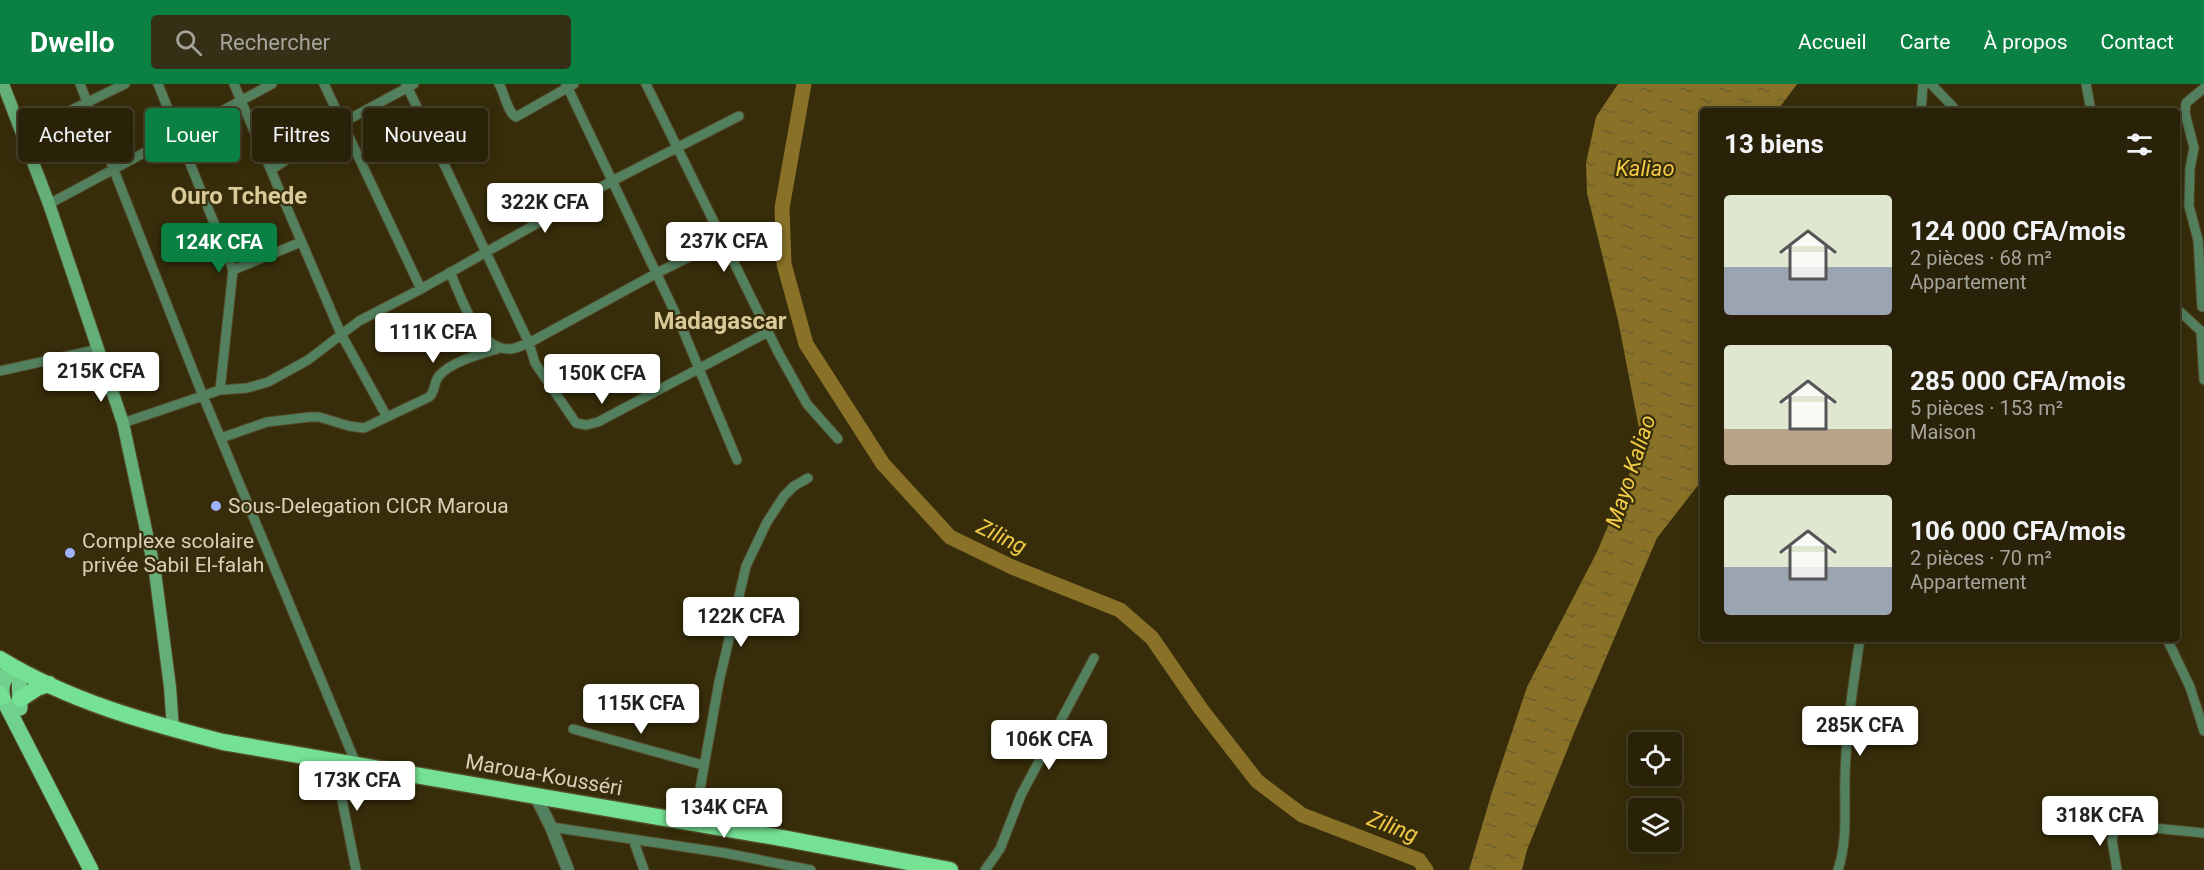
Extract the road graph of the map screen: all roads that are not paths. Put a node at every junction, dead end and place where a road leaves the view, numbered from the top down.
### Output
1 (3, 84) edge
2 (80, 84) edge
3 (126, 84) edge
4 (158, 84) edge
5 (234, 84) edge
6 (272, 84) edge
7 (324, 84) edge
8 (499, 84) edge
9 (646, 84) edge
10 (1923, 84) edge
11 (1931, 84) edge
12 (2086, 84) edge
13 (2198, 84) edge
14 (409, 85) edge
15 (569, 85) edge
16 (2204, 88) edge
17 (88, 102) junction
18 (241, 102) junction
19 (76, 108) edge
20 (168, 108) edge
21 (230, 108) edge
22 (335, 108) edge
23 (1921, 108) edge
24 (1954, 108) edge
25 (2090, 108) edge
26 (739, 116) dead end
27 (351, 118) edge
28 (18, 123) edge
29 (351, 142) edge
30 (678, 146) junction
31 (145, 153) edge
32 (33, 162) edge
33 (190, 162) edge
34 (283, 162) edge
35 (115, 169) junction
36 (271, 170) junction
37 (612, 181) junction
38 (49, 204) junction
39 (723, 240) junction
40 (301, 243) junction
41 (487, 252) junction
42 (233, 270) junction
43 (450, 272) junction
44 (657, 273) junction
45 (421, 289) junction
46 (2203, 307) edge
47 (2180, 312) edge
48 (2186, 317) junction
49 (768, 332) junction
50 (2203, 333) edge
51 (341, 334) junction
52 (529, 342) junction
53 (500, 348) junction
54 (99, 349) junction
55 (698, 368) junction
56 (0, 371) edge
57 (2204, 380) edge
58 (220, 390) junction
59 (203, 396) junction
60 (387, 417) junction
61 (123, 423) junction
62 (220, 438) junction
63 (838, 439) dead end
64 (737, 460) dead end
65 (808, 478) dead end
66 (1860, 642) edge
67 (2168, 642) edge
68 (1094, 658) dead end
69 (10, 665) edge
70 (49, 684) junction
71 (1, 695) edge
72 (20, 699) junction
73 (19, 729) junction
74 (173, 729) junction
75 (573, 729) dead end
76 (2204, 731) edge
77 (334, 760) junction
78 (703, 765) junction
79 (357, 766) junction
80 (536, 797) junction
81 (694, 823) junction
82 (551, 826) junction
83 (2204, 833) edge
84 (633, 839) junction
85 (91, 870) edge
86 (356, 870) edge
87 (568, 870) edge
88 (644, 870) edge
89 (811, 870) edge
90 (950, 870) edge
91 (985, 870) edge
92 (1838, 870) edge
93 (2117, 870) edge

1 - 28 main road
2 - 17 street
3 - 17 street
4 - 20 street
5 - 18 street
6 - 18 street
7 - 22 street
8 - 15 street
9 - 30 street
10 - 23 street
11 - 24 street
12 - 25 street
13 - 16 street
14 - 27 street
14 - 41 street
15 - 37 street
16 - 46 street
17 - 19 street
17 - 35 street
18 - 21 street
18 - 36 street
26 - 30 street
29 - 45 street
30 - 37 street
30 - 39 street
31 - 35 street
32 - 38 main road
33 - 42 street
34 - 36 street
35 - 38 street
35 - 59 street
36 - 40 street
37 - 41 street
37 - 44 street
38 - 54 main road
39 - 44 street
39 - 49 street
40 - 42 street
40 - 51 street
41 - 43 street
41 - 52 street
42 - 58 street
43 - 45 street
43 - 53 street
44 - 52 street
44 - 55 street
45 - 51 street
46 - 48 street
47 - 48 street
48 - 50 street
49 - 55 street
49 - 63 street
50 - 57 street
51 - 58 street
51 - 60 street
52 - 53 street
52 - 55 street
53 - 60 street
54 - 56 street
54 - 61 main road
55 - 64 street
58 - 59 street
59 - 61 street
59 - 62 street
60 - 62 street
61 - 74 main road
62 - 79 street
65 - 78 street
66 - 92 street
67 - 76 street
68 - 91 street
69 - 70 highway, Maroua-Kousséri
69 - 71 main road
69 - 72 main road
70 - 72 highway
70 - 74 highway, Maroua-Kousséri
71 - 73 main road
72 - 73 main road
73 - 85 main road
74 - 77 highway, Maroua-Kousséri
75 - 78 street
77 - 79 highway, Maroua-Kousséri
77 - 86 street
78 - 81 street
79 - 80 highway, Maroua-Kousséri
80 - 81 highway, Maroua-Kousséri
80 - 82 street
81 - 90 highway, Maroua-Kousséri
82 - 84 street
82 - 87 street
83 - 93 street
84 - 88 street
84 - 89 street

